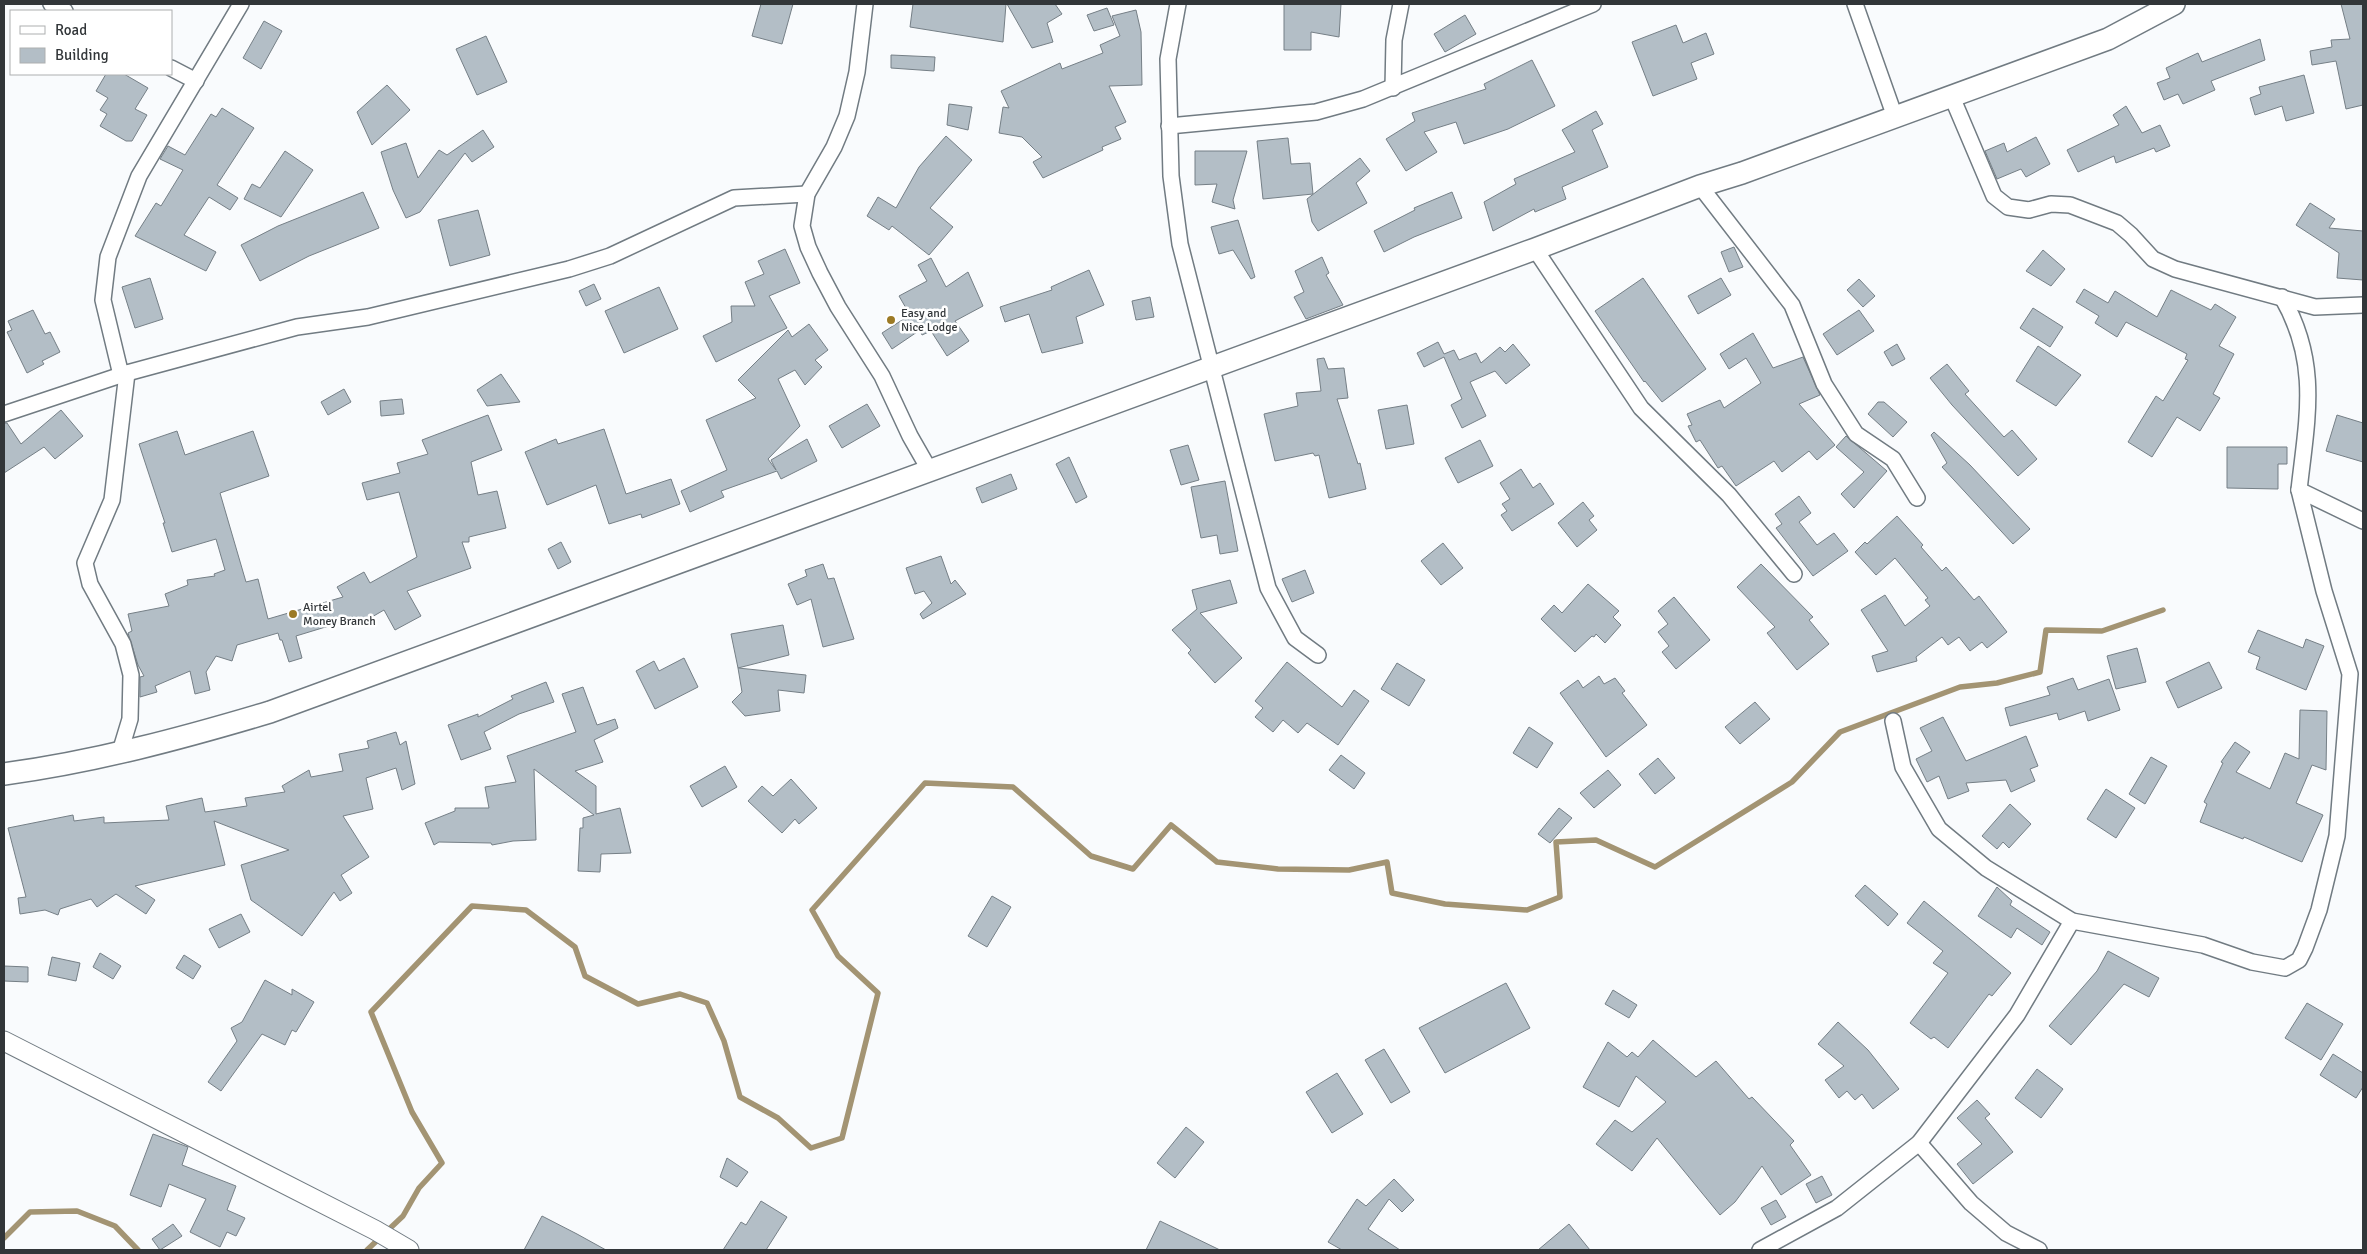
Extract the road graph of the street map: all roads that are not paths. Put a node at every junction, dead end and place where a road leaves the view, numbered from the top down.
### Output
1 (51, 4) edge
2 (241, 4) edge
3 (865, 4) edge
4 (1178, 4) edge
5 (1402, 4) edge
6 (1593, 4) edge
7 (1855, 4) edge
8 (2174, 4) edge
9 (63, 10) edge
10 (172, 69) edge
11 (196, 81) junction
12 (1392, 88) junction
13 (1952, 96) junction
14 (1895, 117) junction
15 (1169, 126) junction
16 (1700, 186) junction
17 (807, 194) junction
18 (1535, 249) junction
19 (2282, 297) junction
20 (2363, 305) edge
21 (1213, 367) junction
22 (124, 374) junction
23 (4, 414) edge
24 (930, 470) junction
25 (2299, 490) junction
26 (1918, 498) dead end
27 (2363, 521) edge
28 (1794, 574) dead end
29 (1318, 655) dead end
30 (1893, 721) dead end
31 (120, 752) junction
32 (4, 774) edge
33 (2072, 921) junction
34 (4, 1041) edge
35 (1919, 1142) junction
36 (409, 1250) edge
37 (1760, 1250) edge
38 (2039, 1250) edge

1 - 9 street
2 - 11 street
3 - 17 street
4 - 15 street
5 - 12 street
6 - 12 street
7 - 14 street
8 - 13 main road
10 - 11 street
11 - 22 street
12 - 15 street
13 - 14 main road
13 - 19 street
14 - 16 main road
15 - 21 street
16 - 18 main road
16 - 26 street
17 - 22 street
17 - 24 street
18 - 21 main road
18 - 28 street
19 - 20 street
19 - 25 street
21 - 24 main road
21 - 29 street
22 - 23 street
22 - 31 street
24 - 31 main road
25 - 27 street
25 - 33 street
30 - 33 street
31 - 32 main road
33 - 35 street
34 - 36 street
35 - 37 street
35 - 38 street

